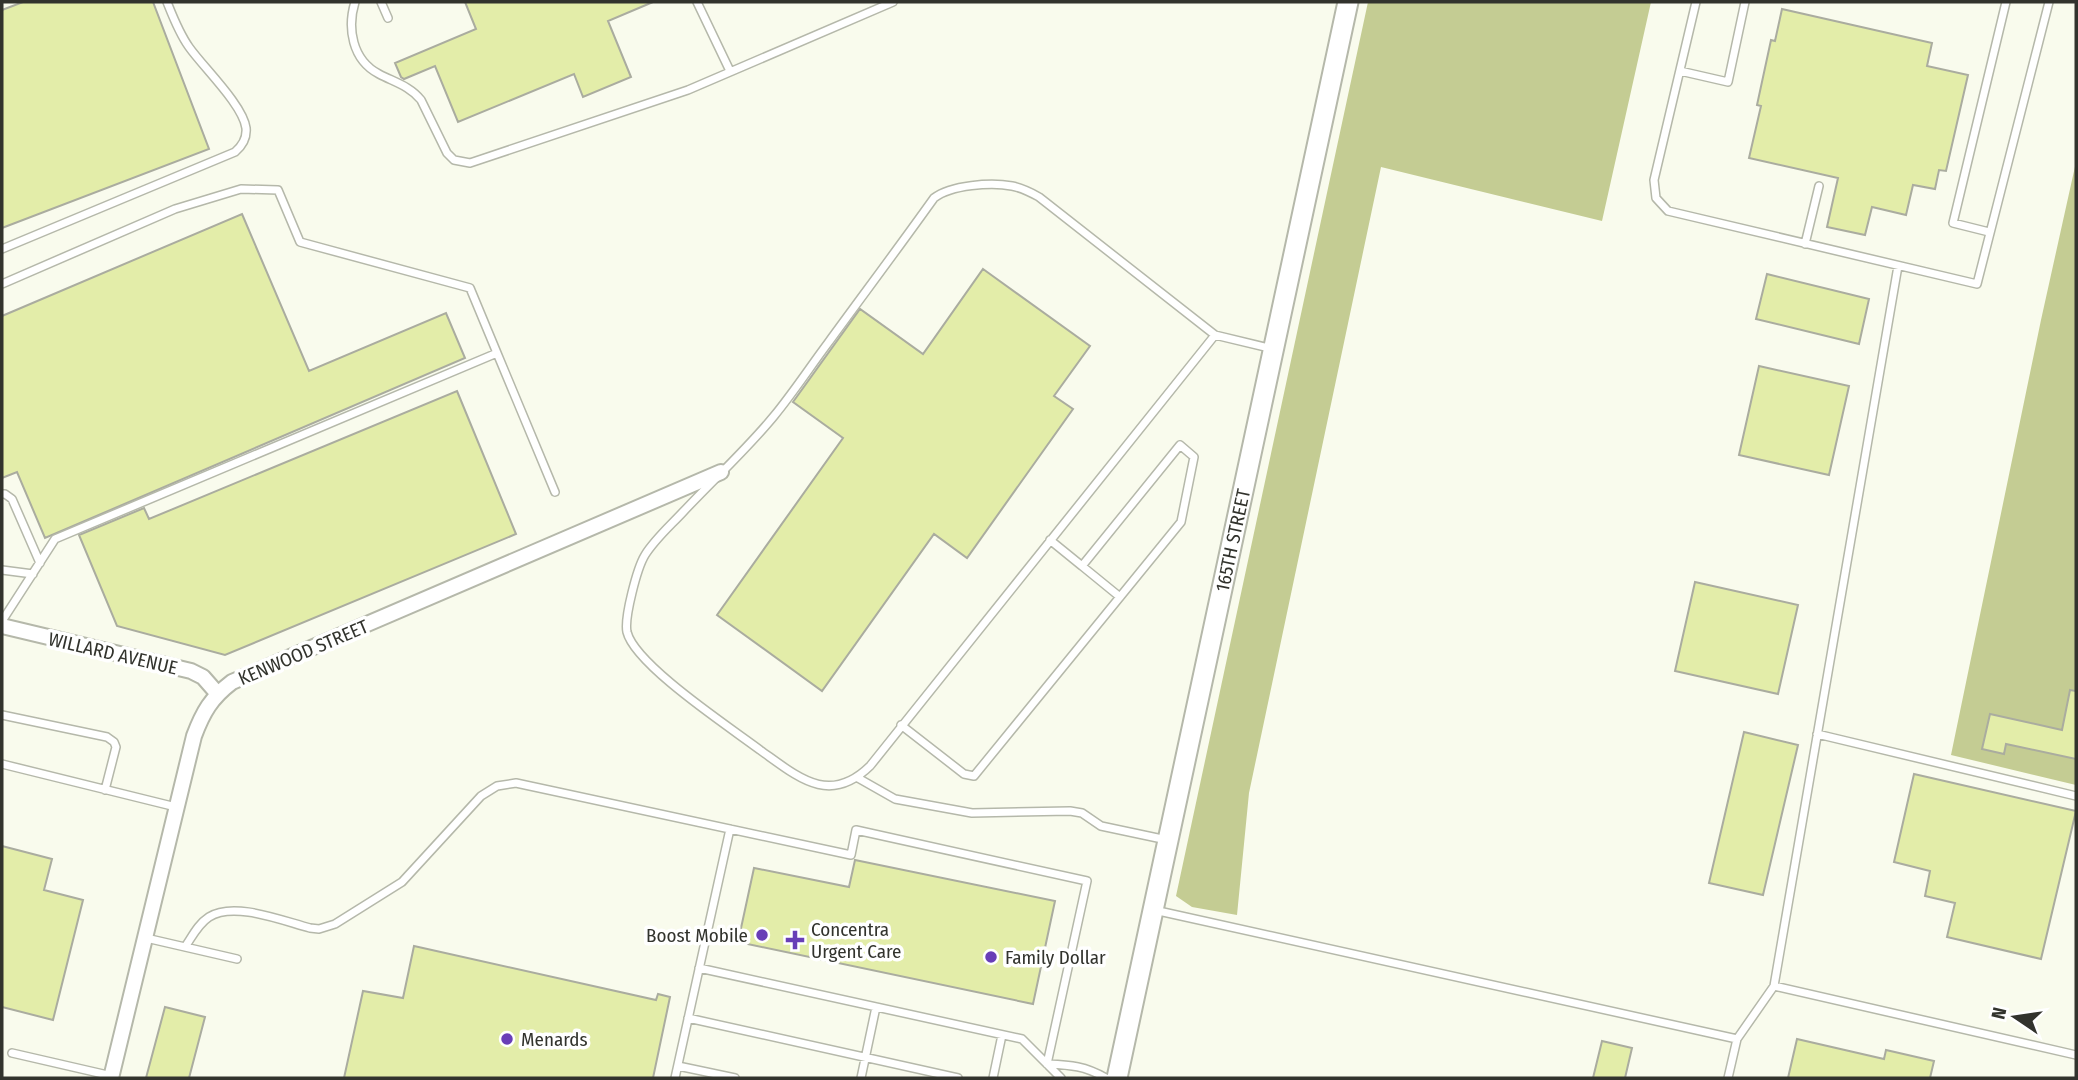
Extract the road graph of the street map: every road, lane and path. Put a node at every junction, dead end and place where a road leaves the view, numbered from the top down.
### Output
1 (167, 2) edge
2 (355, 2) edge
3 (381, 2) edge
4 (697, 2) edge
5 (893, 2) edge
6 (1348, 2) edge
7 (1696, 2) edge
8 (1745, 2) edge
9 (2004, 2) edge
10 (2049, 2) edge
11 (388, 18) dead end
12 (730, 71) junction
13 (1680, 71) junction
14 (1819, 186) dead end
15 (1989, 232) junction
16 (1805, 243) junction
17 (2, 249) edge
18 (1898, 266) junction
19 (2, 284) edge
20 (1214, 335) junction
21 (1274, 349) junction
22 (497, 354) junction
23 (721, 472) junction
24 (555, 492) dead end
25 (2, 494) edge
26 (1050, 540) junction
27 (40, 563) junction
28 (1082, 566) junction
29 (2, 570) edge
30 (33, 574) junction
31 (1120, 597) junction
32 (2, 623) edge
33 (217, 693) junction
34 (2, 715) edge
35 (901, 726) junction
36 (1818, 734) junction
37 (2, 764) edge
38 (858, 778) junction
39 (105, 790) junction
40 (2076, 796) edge
41 (176, 807) junction
42 (730, 829) junction
43 (1168, 840) junction
44 (1154, 910) junction
45 (145, 938) junction
46 (185, 947) junction
47 (237, 960) dead end
48 (699, 968) junction
49 (1774, 986) junction
50 (876, 1007) junction
51 (688, 1018) junction
52 (1002, 1035) junction
53 (1737, 1039) junction
54 (12, 1053) dead end
55 (2076, 1055) edge
56 (866, 1058) junction
57 (1047, 1064) junction
58 (678, 1066) junction
59 (112, 1077) edge
60 (675, 1078) edge
61 (735, 1078) edge
62 (861, 1078) edge
63 (958, 1078) edge
64 (993, 1078) edge
65 (1061, 1078) edge
66 (1106, 1078) edge
67 (1117, 1078) edge
68 (1728, 1078) edge

1 - 17 lane
2 - 12 lane
3 - 11 lane
4 - 12 lane
5 - 12 lane
6 - 21 main road, 165TH STREET
7 - 13 lane
8 - 13 lane
9 - 15 lane
10 - 15 lane
13 - 16 lane
14 - 16 lane
15 - 18 lane
16 - 18 lane
18 - 36 lane
19 - 22 lane
20 - 21 lane
20 - 23 lane
20 - 26 lane
21 - 43 main road, 165TH STREET
22 - 24 lane
22 - 27 lane
23 - 33 street, KENWOOD STREET
23 - 38 lane
25 - 27 lane
26 - 28 lane
26 - 35 lane
27 - 30 lane
28 - 31 lane
28 - 31 lane
29 - 30 lane
30 - 32 lane
31 - 35 lane
32 - 33 street, WILLARD AVENUE
33 - 41 street, KENWOOD STREET
34 - 39 lane
35 - 38 lane
36 - 40 lane
36 - 49 lane
37 - 39 lane
38 - 43 lane
39 - 41 lane
41 - 45 street, KENWOOD STREET
42 - 46 lane
42 - 48 lane
42 - 57 lane
43 - 44 main road, 165TH STREET
44 - 53 lane
44 - 67 main road, 165TH STREET
45 - 46 lane
45 - 59 street, KENWOOD STREET
46 - 47 lane
48 - 50 lane
48 - 51 lane
49 - 53 lane
49 - 55 lane
50 - 52 lane
50 - 56 lane
51 - 56 lane
51 - 58 lane
52 - 57 lane
52 - 64 lane
53 - 68 lane
54 - 59 lane
56 - 62 lane
56 - 63 lane
57 - 65 lane
57 - 66 lane
58 - 60 lane
58 - 61 lane

